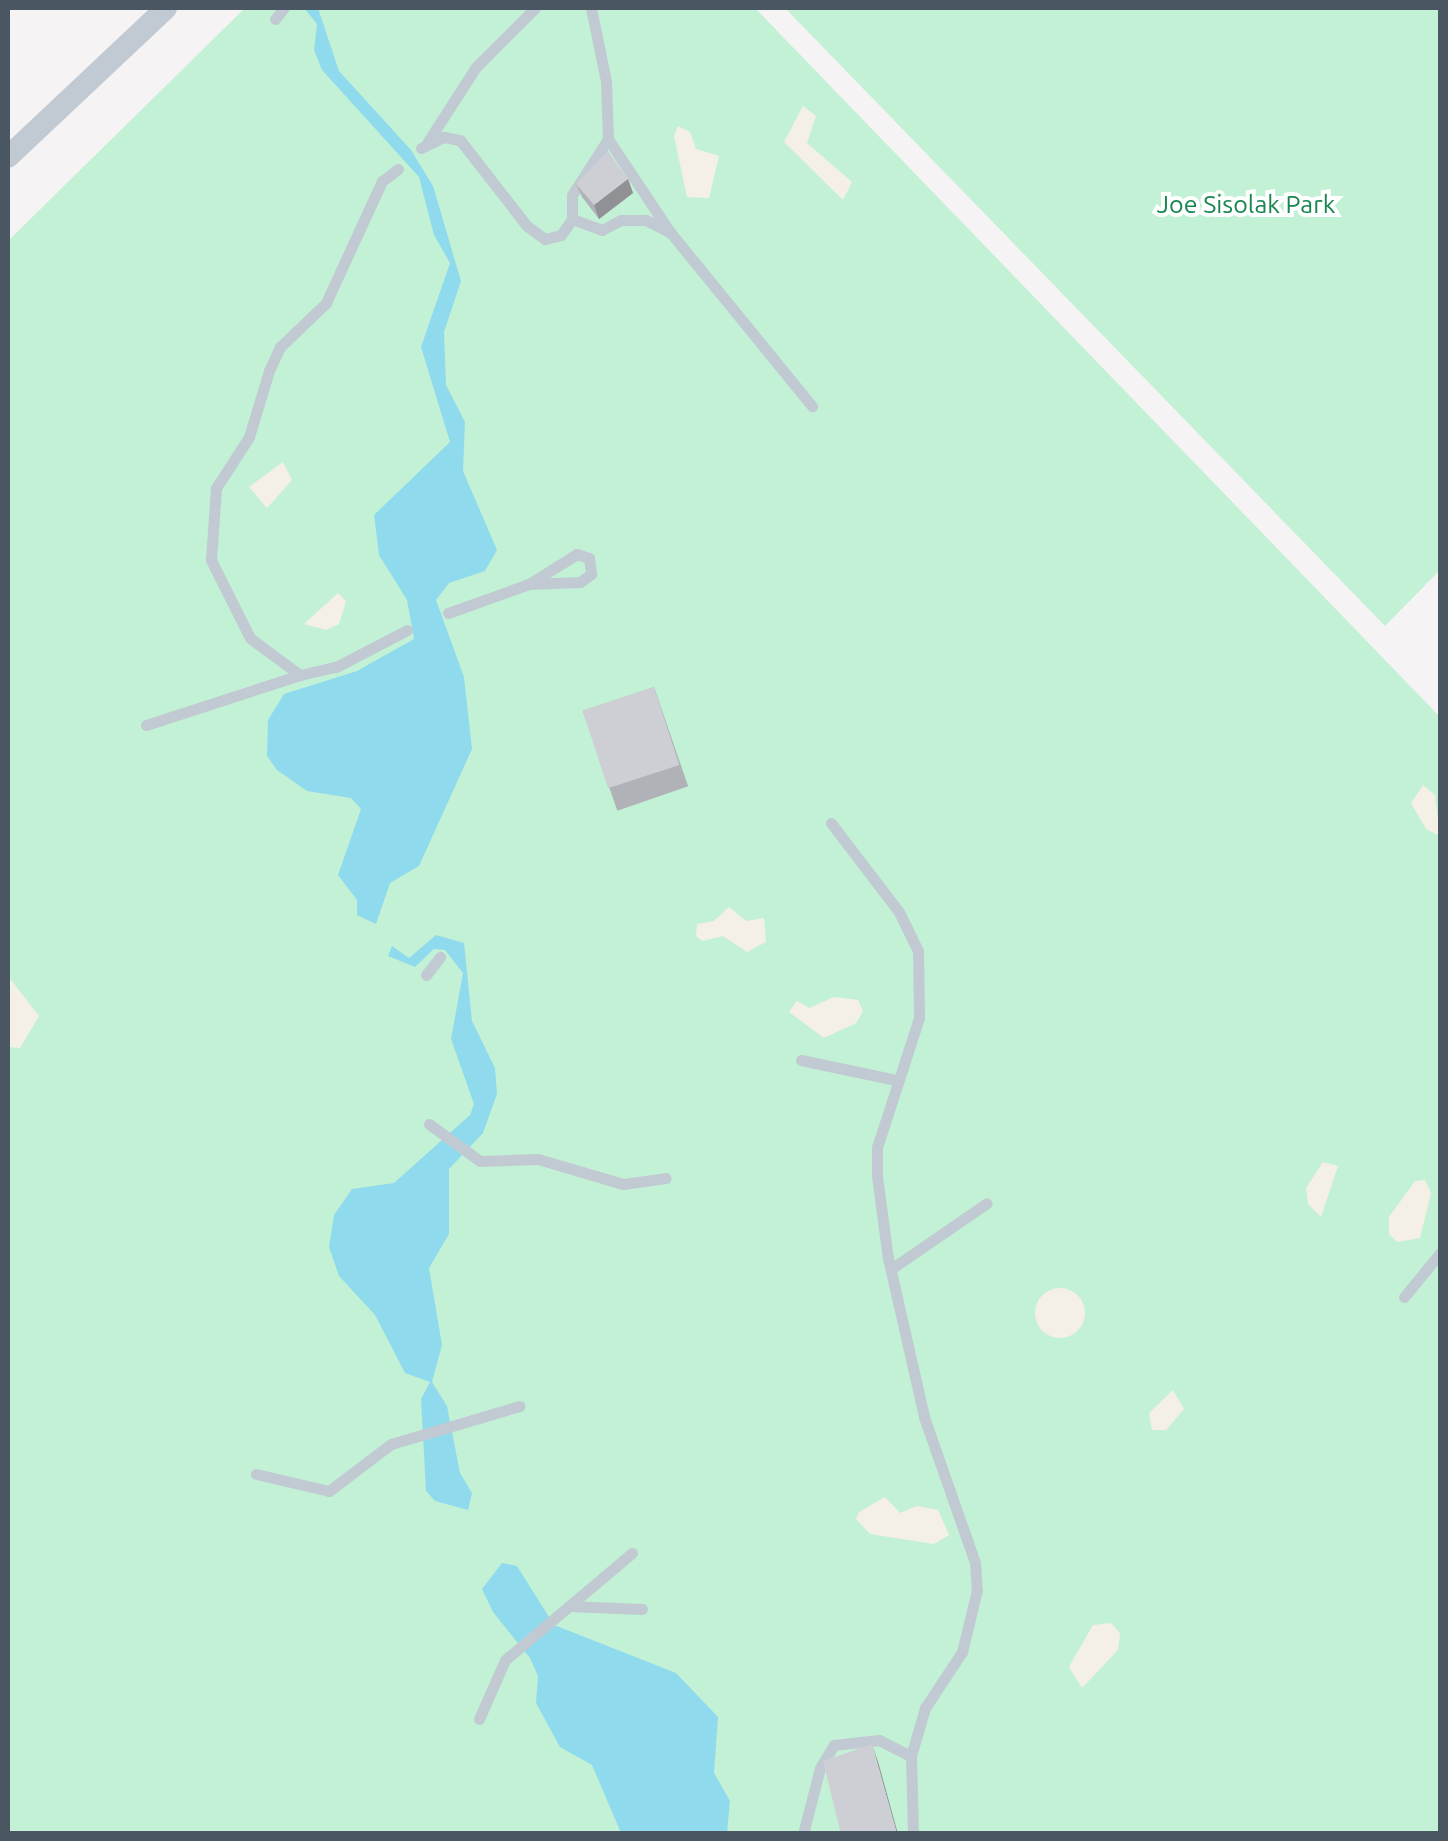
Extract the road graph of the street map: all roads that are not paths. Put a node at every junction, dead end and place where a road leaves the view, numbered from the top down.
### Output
1 (166, 8) edge
2 (284, 8) edge
3 (536, 8) edge
4 (590, 8) edge
5 (275, 19) dead end
6 (608, 140) junction
7 (8, 158) edge
8 (398, 168) dead end
9 (572, 219) junction
10 (670, 232) junction
11 (812, 406) dead end
12 (529, 584) junction
13 (448, 613) dead end
14 (407, 630) dead end
15 (300, 675) junction
16 (146, 725) dead end
17 (830, 823) dead end
18 (440, 957) dead end
19 (426, 975) dead end
20 (802, 1060) dead end
21 (896, 1080) junction
22 (429, 1124) dead end
23 (666, 1178) dead end
24 (987, 1203) dead end
25 (1440, 1253) edge
26 (891, 1269) junction
27 (1404, 1296) dead end
28 (519, 1406) dead end
29 (256, 1474) dead end
30 (632, 1553) dead end
31 (568, 1606) junction
32 (642, 1609) dead end
33 (479, 1719) dead end
34 (911, 1756) junction
35 (803, 1834) edge
36 (913, 1834) edge

1 - 7 street
2 - 5 lane
3 - 9 lane
4 - 6 lane
6 - 9 lane
6 - 10 lane
8 - 15 lane
9 - 10 lane
10 - 11 lane
12 - 12 lane
12 - 13 lane
14 - 15 lane
15 - 16 lane
17 - 21 lane
18 - 19 lane
20 - 21 lane
21 - 26 lane
22 - 23 lane
24 - 26 lane
25 - 27 lane
26 - 34 lane
28 - 29 lane
30 - 31 lane
31 - 32 lane
31 - 33 lane
34 - 35 lane
34 - 36 lane

